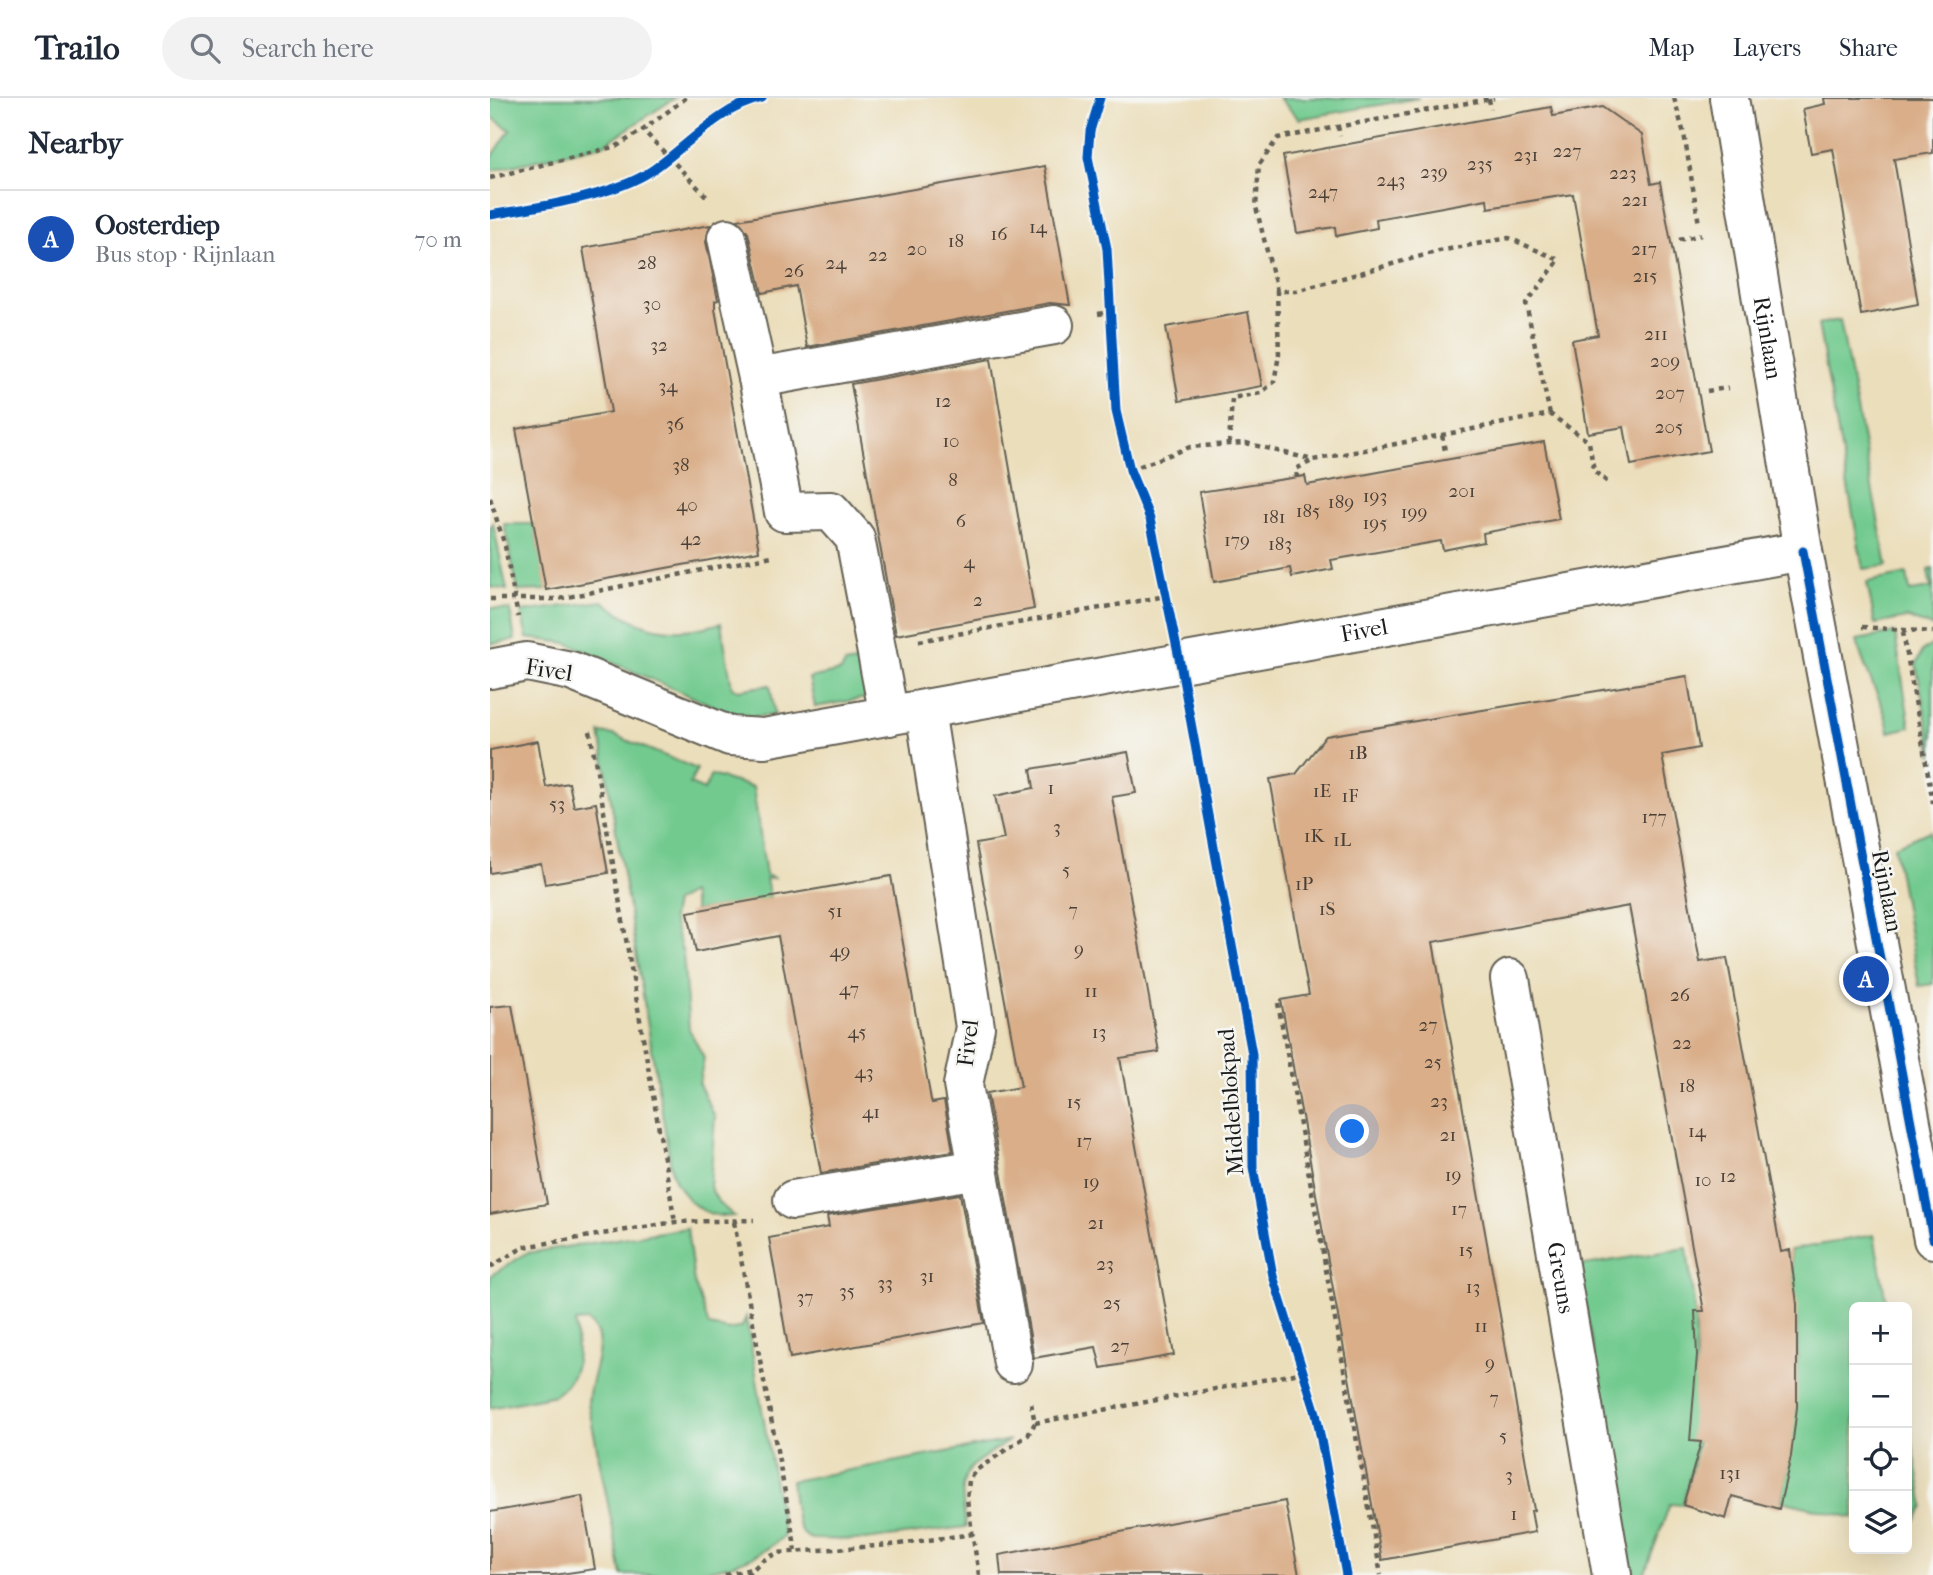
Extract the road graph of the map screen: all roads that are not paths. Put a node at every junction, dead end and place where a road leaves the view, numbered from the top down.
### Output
1 (1729, 98) edge
2 (727, 238) road end
3 (1054, 324) dead end
4 (758, 378) junction
5 (1802, 551) junction
6 (490, 669) edge
7 (907, 713) junction
8 (1510, 979) dead end
9 (978, 1169) junction
10 (793, 1200) road end
11 (1933, 1239) edge
12 (1013, 1363) road end
13 (1612, 1575) edge

1 - 5 street, Rijnlaan
2 - 4 street, Fivel
3 - 4 street
4 - 7 street, Fivel
5 - 7 street, Fivel
5 - 11 street, Rijnlaan
6 - 7 street, Fivel
7 - 9 street, Fivel
8 - 13 street, Greuns
9 - 10 street
9 - 12 street, Fivel

